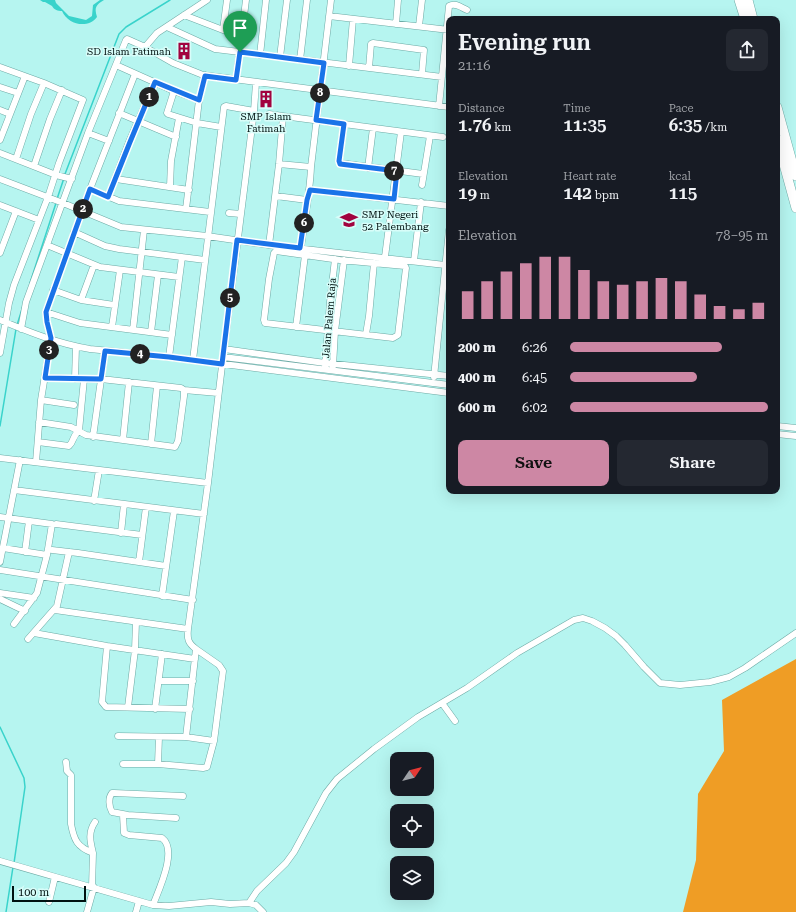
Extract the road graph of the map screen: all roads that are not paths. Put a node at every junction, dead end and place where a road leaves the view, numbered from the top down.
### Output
1 (207, 0) edge
2 (227, 0) edge
3 (246, 0) edge
4 (266, 0) edge
5 (287, 0) edge
6 (308, 0) edge
7 (331, 0) edge
8 (396, 0) edge
9 (422, 0) edge
10 (739, 0) edge
11 (748, 0) edge
12 (467, 10) dead end
13 (184, 15) junction
14 (330, 16) junction
15 (449, 16) edge
16 (744, 16) edge
17 (752, 16) edge
18 (353, 19) junction
19 (396, 24) junction
20 (419, 26) junction
21 (167, 27) junction
22 (223, 30) junction
23 (446, 30) edge
24 (242, 33) junction
25 (446, 46) edge
26 (145, 47) junction
27 (240, 52) junction
28 (260, 55) junction
29 (280, 57) junction
30 (300, 60) junction
31 (324, 63) junction
32 (116, 65) junction
33 (349, 66) junction
34 (0, 67) edge
35 (369, 68) junction
36 (135, 74) junction
37 (422, 74) junction
38 (25, 76) junction
39 (205, 76) junction
40 (442, 77) junction
41 (236, 80) junction
42 (155, 82) junction
43 (44, 83) junction
44 (256, 83) junction
45 (0, 87) edge
46 (320, 89) junction
47 (62, 90) junction
48 (174, 91) junction
49 (18, 93) junction
50 (199, 100) junction
51 (439, 106) junction
52 (446, 107) edge
53 (0, 110) edge
54 (254, 111) junction
55 (119, 113) junction
56 (10, 114) junction
57 (270, 114) dead end
58 (283, 116) junction
59 (179, 118) junction
60 (780, 118) edge
61 (316, 120) junction
62 (139, 122) junction
63 (197, 123) junction
64 (344, 124) junction
65 (221, 127) junction
66 (373, 128) junction
67 (1, 132) edge
68 (401, 132) junction
69 (88, 133) junction
70 (430, 136) junction
71 (176, 137) junction
72 (442, 137) dead end
73 (0, 140) edge
74 (109, 141) junction
75 (780, 150) edge
76 (0, 153) edge
77 (16, 159) junction
78 (280, 164) junction
79 (34, 166) junction
80 (311, 167) junction
81 (368, 168) junction
82 (397, 171) junction
83 (423, 174) junction
84 (58, 175) junction
85 (796, 176) edge
86 (0, 179) edge
87 (70, 179) junction
88 (116, 179) junction
89 (422, 185) dead end
90 (170, 187) junction
91 (90, 189) junction
92 (189, 190) junction
93 (310, 190) junction
94 (276, 196) junction
95 (108, 197) junction
96 (50, 198) junction
97 (394, 199) junction
98 (307, 200) junction
99 (61, 202) junction
100 (421, 202) junction
101 (0, 205) edge
102 (446, 206) edge
103 (796, 208) edge
104 (186, 209) junction
105 (16, 211) junction
106 (82, 211) junction
107 (210, 212) junction
108 (229, 213) dead end
109 (241, 214) junction
110 (39, 220) junction
111 (144, 230) junction
112 (74, 232) junction
113 (207, 236) junction
114 (237, 240) junction
115 (47, 245) junction
116 (269, 245) junction
117 (300, 248) junction
118 (0, 253) edge
119 (67, 253) junction
120 (141, 253) junction
121 (305, 255) junction
122 (446, 256) edge
123 (182, 257) junction
124 (385, 257) junction
125 (335, 259) junction
126 (205, 260) junction
127 (344, 260) junction
128 (414, 261) junction
129 (374, 263) junction
130 (445, 264) junction
131 (94, 265) junction
132 (120, 270) junction
133 (140, 273) junction
134 (158, 275) junction
135 (179, 278) junction
136 (53, 290) junction
137 (81, 300) junction
138 (114, 305) junction
139 (46, 312) junction
140 (5, 322) edge
141 (112, 327) junction
142 (296, 327) junction
143 (21, 328) junction
144 (132, 330) junction
145 (327, 330) junction
146 (335, 331) junction
147 (151, 332) junction
148 (366, 334) junction
149 (172, 335) junction
150 (51, 338) junction
151 (76, 347) junction
152 (224, 349) junction
153 (0, 350) edge
154 (105, 351) junction
155 (169, 357) junction
156 (223, 357) junction
157 (193, 360) junction
158 (326, 363) junction
159 (334, 363) junction
160 (222, 364) junction
161 (325, 370) junction
162 (332, 371) junction
163 (435, 374) junction
164 (446, 376) edge
165 (45, 378) junction
166 (75, 378) junction
167 (84, 378) junction
168 (325, 378) junction
169 (332, 378) junction
170 (101, 379) junction
171 (129, 382) junction
172 (433, 382) junction
173 (446, 384) edge
174 (157, 386) junction
175 (184, 390) junction
176 (432, 391) junction
177 (218, 393) junction
178 (446, 393) edge
179 (41, 400) junction
180 (74, 404) dead end
181 (40, 422) junction
182 (780, 426) edge
183 (796, 428) edge
184 (79, 431) junction
185 (780, 434) edge
186 (796, 436) edge
187 (93, 437) junction
188 (123, 440) junction
189 (38, 442) junction
190 (151, 444) junction
191 (0, 458) edge
192 (20, 460) junction
193 (36, 462) junction
194 (99, 470) junction
195 (208, 483) junction
196 (14, 490) junction
197 (94, 501) junction
198 (124, 504) junction
199 (146, 507) junction
200 (174, 511) junction
201 (204, 514) junction
202 (0, 517) edge
203 (8, 518) junction
204 (29, 521) junction
205 (56, 524) dead end
206 (121, 533) junction
207 (142, 535) junction
208 (3, 548) junction
209 (25, 552) junction
210 (69, 552) junction
211 (49, 553) junction
212 (0, 562) edge
213 (139, 562) junction
214 (166, 566) junction
215 (0, 570) edge
216 (42, 576) junction
217 (64, 581) junction
218 (0, 593) edge
219 (162, 596) junction
220 (34, 598) junction
221 (0, 599) edge
222 (193, 600) junction
223 (55, 610) junction
224 (25, 611) junction
225 (136, 622) junction
226 (14, 624) dead end
227 (188, 629) junction
228 (34, 633) junction
229 (796, 633) edge
230 (28, 639) dead end
231 (107, 646) junction
232 (196, 649) junction
233 (135, 650) junction
234 (162, 654) junction
235 (195, 659) junction
236 (159, 681) junction
237 (193, 681) junction
238 (442, 702) junction
239 (128, 707) junction
240 (155, 709) junction
241 (190, 709) junction
242 (456, 721) dead end
243 (118, 736) dead end
244 (158, 737) junction
245 (186, 737) junction
246 (214, 741) junction
247 (66, 762) dead end
248 (123, 764) dead end
249 (158, 764) junction
250 (183, 796) dead end
251 (123, 815) junction
252 (176, 818) dead end
253 (95, 822) dead end
254 (93, 853) junction
255 (0, 861) edge
256 (55, 877) junction
257 (93, 887) junction
258 (139, 901) junction
259 (49, 902) dead end
260 (249, 903) junction
261 (153, 905) junction
262 (169, 909) edge
263 (87, 912) edge
264 (136, 912) edge
265 (263, 912) edge

1 - 13 street
2 - 22 street
3 - 24 street
4 - 28 street
5 - 29 street
6 - 30 street
7 - 14 street
8 - 19 street
9 - 20 street
10 - 16 highway
11 - 17 highway
12 - 15 street
13 - 21 street
13 - 22 street
14 - 18 street
14 - 31 street
18 - 19 street
18 - 33 street
19 - 20 street
20 - 23 street
21 - 26 street
21 - 27 street
22 - 24 street
24 - 27 street
25 - 40 street
26 - 32 street
26 - 39 street
27 - 28 street
27 - 41 street
28 - 29 street
29 - 30 street
30 - 31 street
31 - 33 street
31 - 46 street
32 - 36 street
32 - 69 street
33 - 35 street
34 - 38 street
35 - 37 street
35 - 37 street
36 - 42 street
36 - 55 street
37 - 40 street
38 - 43 street
38 - 49 street
39 - 41 street
39 - 50 street
40 - 51 street
41 - 44 street
42 - 48 street
42 - 62 street
43 - 47 street
43 - 77 street
44 - 46 street
44 - 54 street
45 - 49 street
46 - 51 street
46 - 61 street
47 - 79 street
47 - 84 street
48 - 50 street
48 - 59 street
49 - 56 street
50 - 63 street
51 - 52 street
53 - 56 street
54 - 65 street
54 - 109 street
55 - 62 street
55 - 74 street
56 - 67 street
57 - 58 street
58 - 61 street
58 - 78 street
59 - 63 street
59 - 71 street
60 - 85 highway
61 - 64 street
61 - 80 street
62 - 71 street
62 - 88 street
63 - 65 street
63 - 92 street
64 - 66 street
64 - 81 street
65 - 107 street
66 - 68 street
66 - 81 street
67 - 73 street
68 - 70 street
68 - 82 street
69 - 74 street
69 - 87 street
70 - 72 street
70 - 83 street
71 - 90 street
74 - 91 street
75 - 103 highway
76 - 77 street
77 - 79 street
78 - 80 street
78 - 94 street
79 - 84 street
80 - 93 street
81 - 82 street
82 - 83 street
82 - 97 street
83 - 89 street
84 - 87 street
84 - 96 street
86 - 96 street
87 - 99 street
88 - 90 street
88 - 95 street
90 - 92 street
91 - 95 street
91 - 106 street
92 - 104 street
93 - 97 street
93 - 98 street
94 - 98 street
94 - 116 street
95 - 104 street
96 - 99 street
96 - 110 street
97 - 100 street
97 - 124 street
98 - 117 street
99 - 106 street
99 - 115 street
100 - 102 street
100 - 128 street
101 - 105 street
104 - 107 street
105 - 110 street
105 - 118 street
106 - 111 street
106 - 112 street
107 - 113 street
108 - 109 street
109 - 114 street
110 - 140 street
111 - 113 street
111 - 120 street
112 - 119 street
112 - 120 street
113 - 114 street
113 - 126 street
114 - 116 street
114 - 152 street
115 - 119 street
115 - 143 street
116 - 117 street
117 - 124 street
119 - 131 street
119 - 136 street
120 - 123 street
120 - 133 street
121 - 125 street
121 - 142 street
121 - 142 street
122 - 130 street
123 - 126 street
123 - 135 street
124 - 128 street
125 - 127 street
125 - 145 street, Jalan Palem Raja
126 - 157 street
127 - 129 street
127 - 146 street, Jalan Palem Raja
128 - 130 street
129 - 148 street
129 - 148 street
130 - 163 street
131 - 132 street
131 - 137 street
132 - 133 street
132 - 138 street
133 - 134 street
133 - 144 street
134 - 135 street
134 - 147 street
135 - 149 street
136 - 137 street
136 - 139 street
137 - 138 street
138 - 141 street
139 - 141 street
139 - 150 street
140 - 143 street
140 - 153 street
141 - 144 street
142 - 145 street
143 - 150 street
144 - 147 street
145 - 146 street
145 - 158 street, Jalan Palem Raja
146 - 148 street
146 - 159 street, Jalan Palem Raja
147 - 149 street
149 - 155 street
150 - 151 street
150 - 165 street
151 - 154 street
151 - 166 street
152 - 156 street
152 - 158 street
154 - 155 street
154 - 170 street
155 - 157 street
156 - 160 street
156 - 161 street
157 - 160 street
158 - 159 street
158 - 161 street, Jalan Palem Raja
159 - 162 street, Jalan Palem Raja
159 - 163 street
160 - 168 street
160 - 177 street
161 - 162 street
161 - 168 street, Jalan Palem Raja
162 - 169 street, Jalan Palem Raja
162 - 172 street
163 - 164 street
163 - 172 street
165 - 166 street
165 - 179 street
166 - 167 street
167 - 170 street
167 - 184 street
168 - 169 street
169 - 176 street
170 - 171 street
170 - 187 street
171 - 174 street
171 - 188 street
172 - 173 street
172 - 176 street
174 - 175 street
174 - 190 street
175 - 177 street
175 - 190 street
176 - 178 street
177 - 195 street
179 - 180 street
179 - 181 street
181 - 184 street
181 - 189 street
182 - 183 street
184 - 187 street
184 - 189 street
185 - 186 street
187 - 188 street
188 - 190 street
189 - 193 street
191 - 192 street
192 - 193 street
192 - 196 street
193 - 194 street
194 - 195 street
194 - 197 street
195 - 201 street
196 - 197 street
196 - 203 street
197 - 198 street
198 - 199 street
198 - 206 street
199 - 200 street
199 - 207 street
200 - 201 street
200 - 214 street
201 - 222 street
202 - 203 street
203 - 204 street
203 - 208 street
204 - 209 street
204 - 211 street
205 - 206 street
206 - 207 street
207 - 213 street
208 - 209 street
208 - 212 street
209 - 211 street
210 - 211 street
210 - 213 street
210 - 217 street
211 - 216 street
213 - 214 street
214 - 219 street
215 - 216 street
216 - 217 street
216 - 220 street
217 - 219 street
217 - 223 street
218 - 220 street
219 - 222 street
220 - 224 street
221 - 224 street
222 - 227 street
223 - 225 street
223 - 228 street
224 - 226 street
225 - 227 street
225 - 233 street
227 - 232 street
228 - 230 street
228 - 231 street
229 - 238 street
231 - 233 street
231 - 239 street
232 - 235 street
232 - 246 street
233 - 234 street
233 - 239 street
234 - 235 street
234 - 236 street
235 - 237 street
236 - 237 street
236 - 240 street
237 - 241 street
238 - 242 street
238 - 260 street
239 - 240 street
240 - 241 street
241 - 245 street
243 - 244 street
244 - 245 street
244 - 249 street
245 - 246 street
246 - 249 street
247 - 254 street
248 - 249 street
250 - 251 street
251 - 252 street
251 - 261 street
253 - 254 street
254 - 257 street
255 - 256 street
256 - 257 street
256 - 259 street
257 - 258 street
257 - 263 street
258 - 261 street
258 - 264 street
260 - 262 street
260 - 265 street
261 - 262 street

